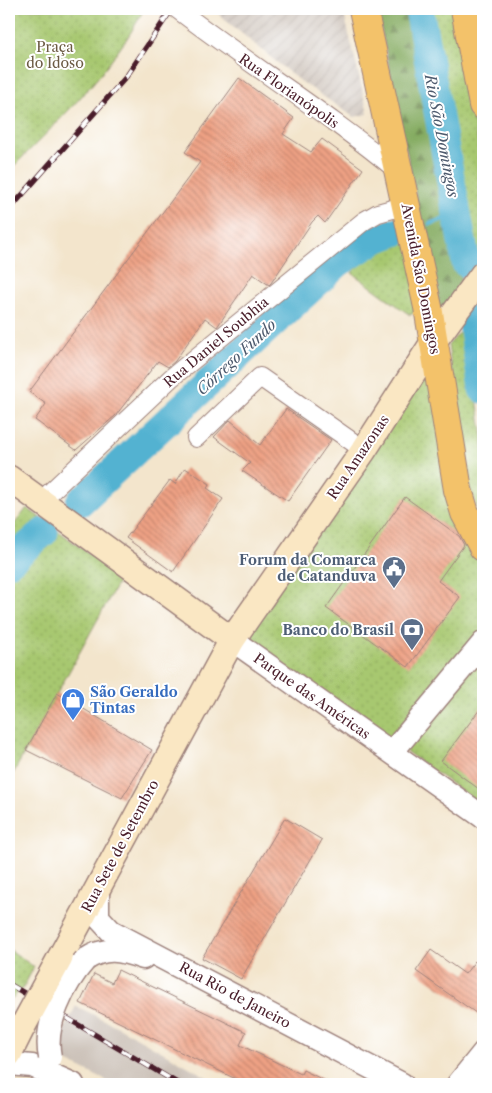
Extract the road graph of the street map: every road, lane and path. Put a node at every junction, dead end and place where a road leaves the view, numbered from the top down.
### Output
1 (177, 9) edge
2 (363, 9) edge
3 (465, 9) edge
4 (483, 105) edge
5 (400, 173) junction
6 (408, 214) junction
7 (483, 274) edge
8 (437, 324) junction
9 (196, 438) dead end
10 (364, 450) junction
11 (9, 478) edge
12 (41, 501) junction
13 (483, 547) edge
14 (232, 640) junction
15 (483, 643) edge
16 (393, 751) junction
17 (483, 817) edge
18 (98, 887) junction
19 (237, 996) junction
20 (14, 1043) edge
21 (483, 1053) edge
22 (9, 1064) edge
23 (70, 1083) edge
24 (402, 1084) edge
25 (458, 1084) edge

1 - 5 street, Rua Florianópolis
2 - 5 main road, Avenida São Domingos
3 - 4 main road
5 - 6 main road, Avenida São Domingos
6 - 8 main road, Avenida São Domingos
6 - 12 street, Rua Daniel Soubhia
7 - 8 main road, Rua Amazonas
8 - 10 main road, Rua Amazonas
8 - 13 main road, Avenida São Domingos
9 - 10 street
10 - 14 main road, Rua Amazonas
11 - 12 main road
12 - 14 main road
14 - 16 street, Parque das Américas
14 - 18 main road, Rua Sete de Setembro
15 - 16 street
16 - 17 street, Parque das Américas
18 - 19 street, Rua Rio de Janeiro
18 - 20 main road, Rua Sete de Setembro, bridge
19 - 23 street, bridge
19 - 24 street, Rua Rio de Janeiro
21 - 25 street
22 - 23 street

